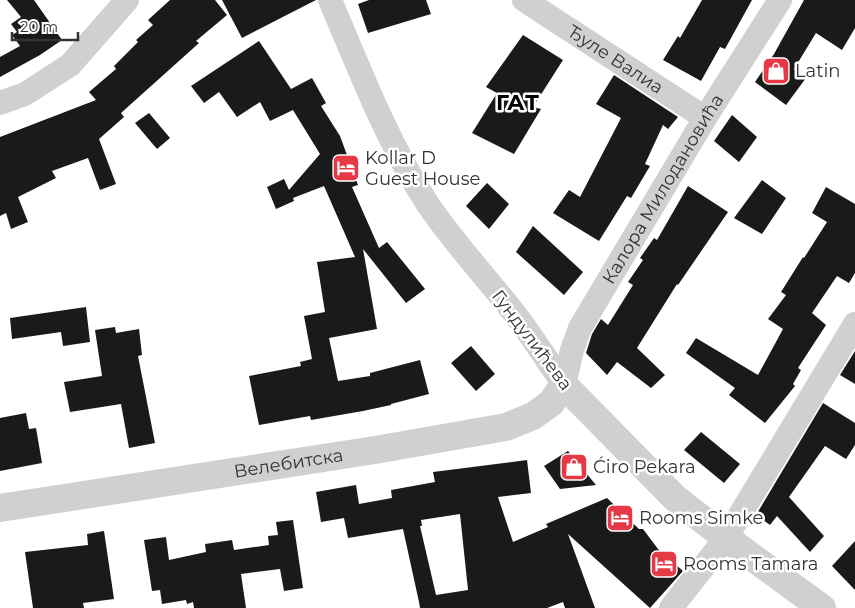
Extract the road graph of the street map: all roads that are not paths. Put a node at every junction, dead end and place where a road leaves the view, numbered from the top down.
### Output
1 (127, 0) edge
2 (330, 0) edge
3 (524, 0) edge
4 (780, 0) edge
5 (0, 103) edge
6 (705, 118) junction
7 (855, 324) edge
8 (564, 385) junction
9 (0, 508) edge
10 (726, 538) junction
11 (671, 608) edge
12 (822, 608) edge

1 - 5 street
2 - 8 street, Гундулићева
3 - 6 street, Ђуле Валиа
4 - 6 street, Калора Милодановића
6 - 8 street, Калора Милодановића
7 - 10 street
8 - 9 street, Велебитска
8 - 10 street, Гундулићева
10 - 11 street
10 - 12 street, Гундулићева

